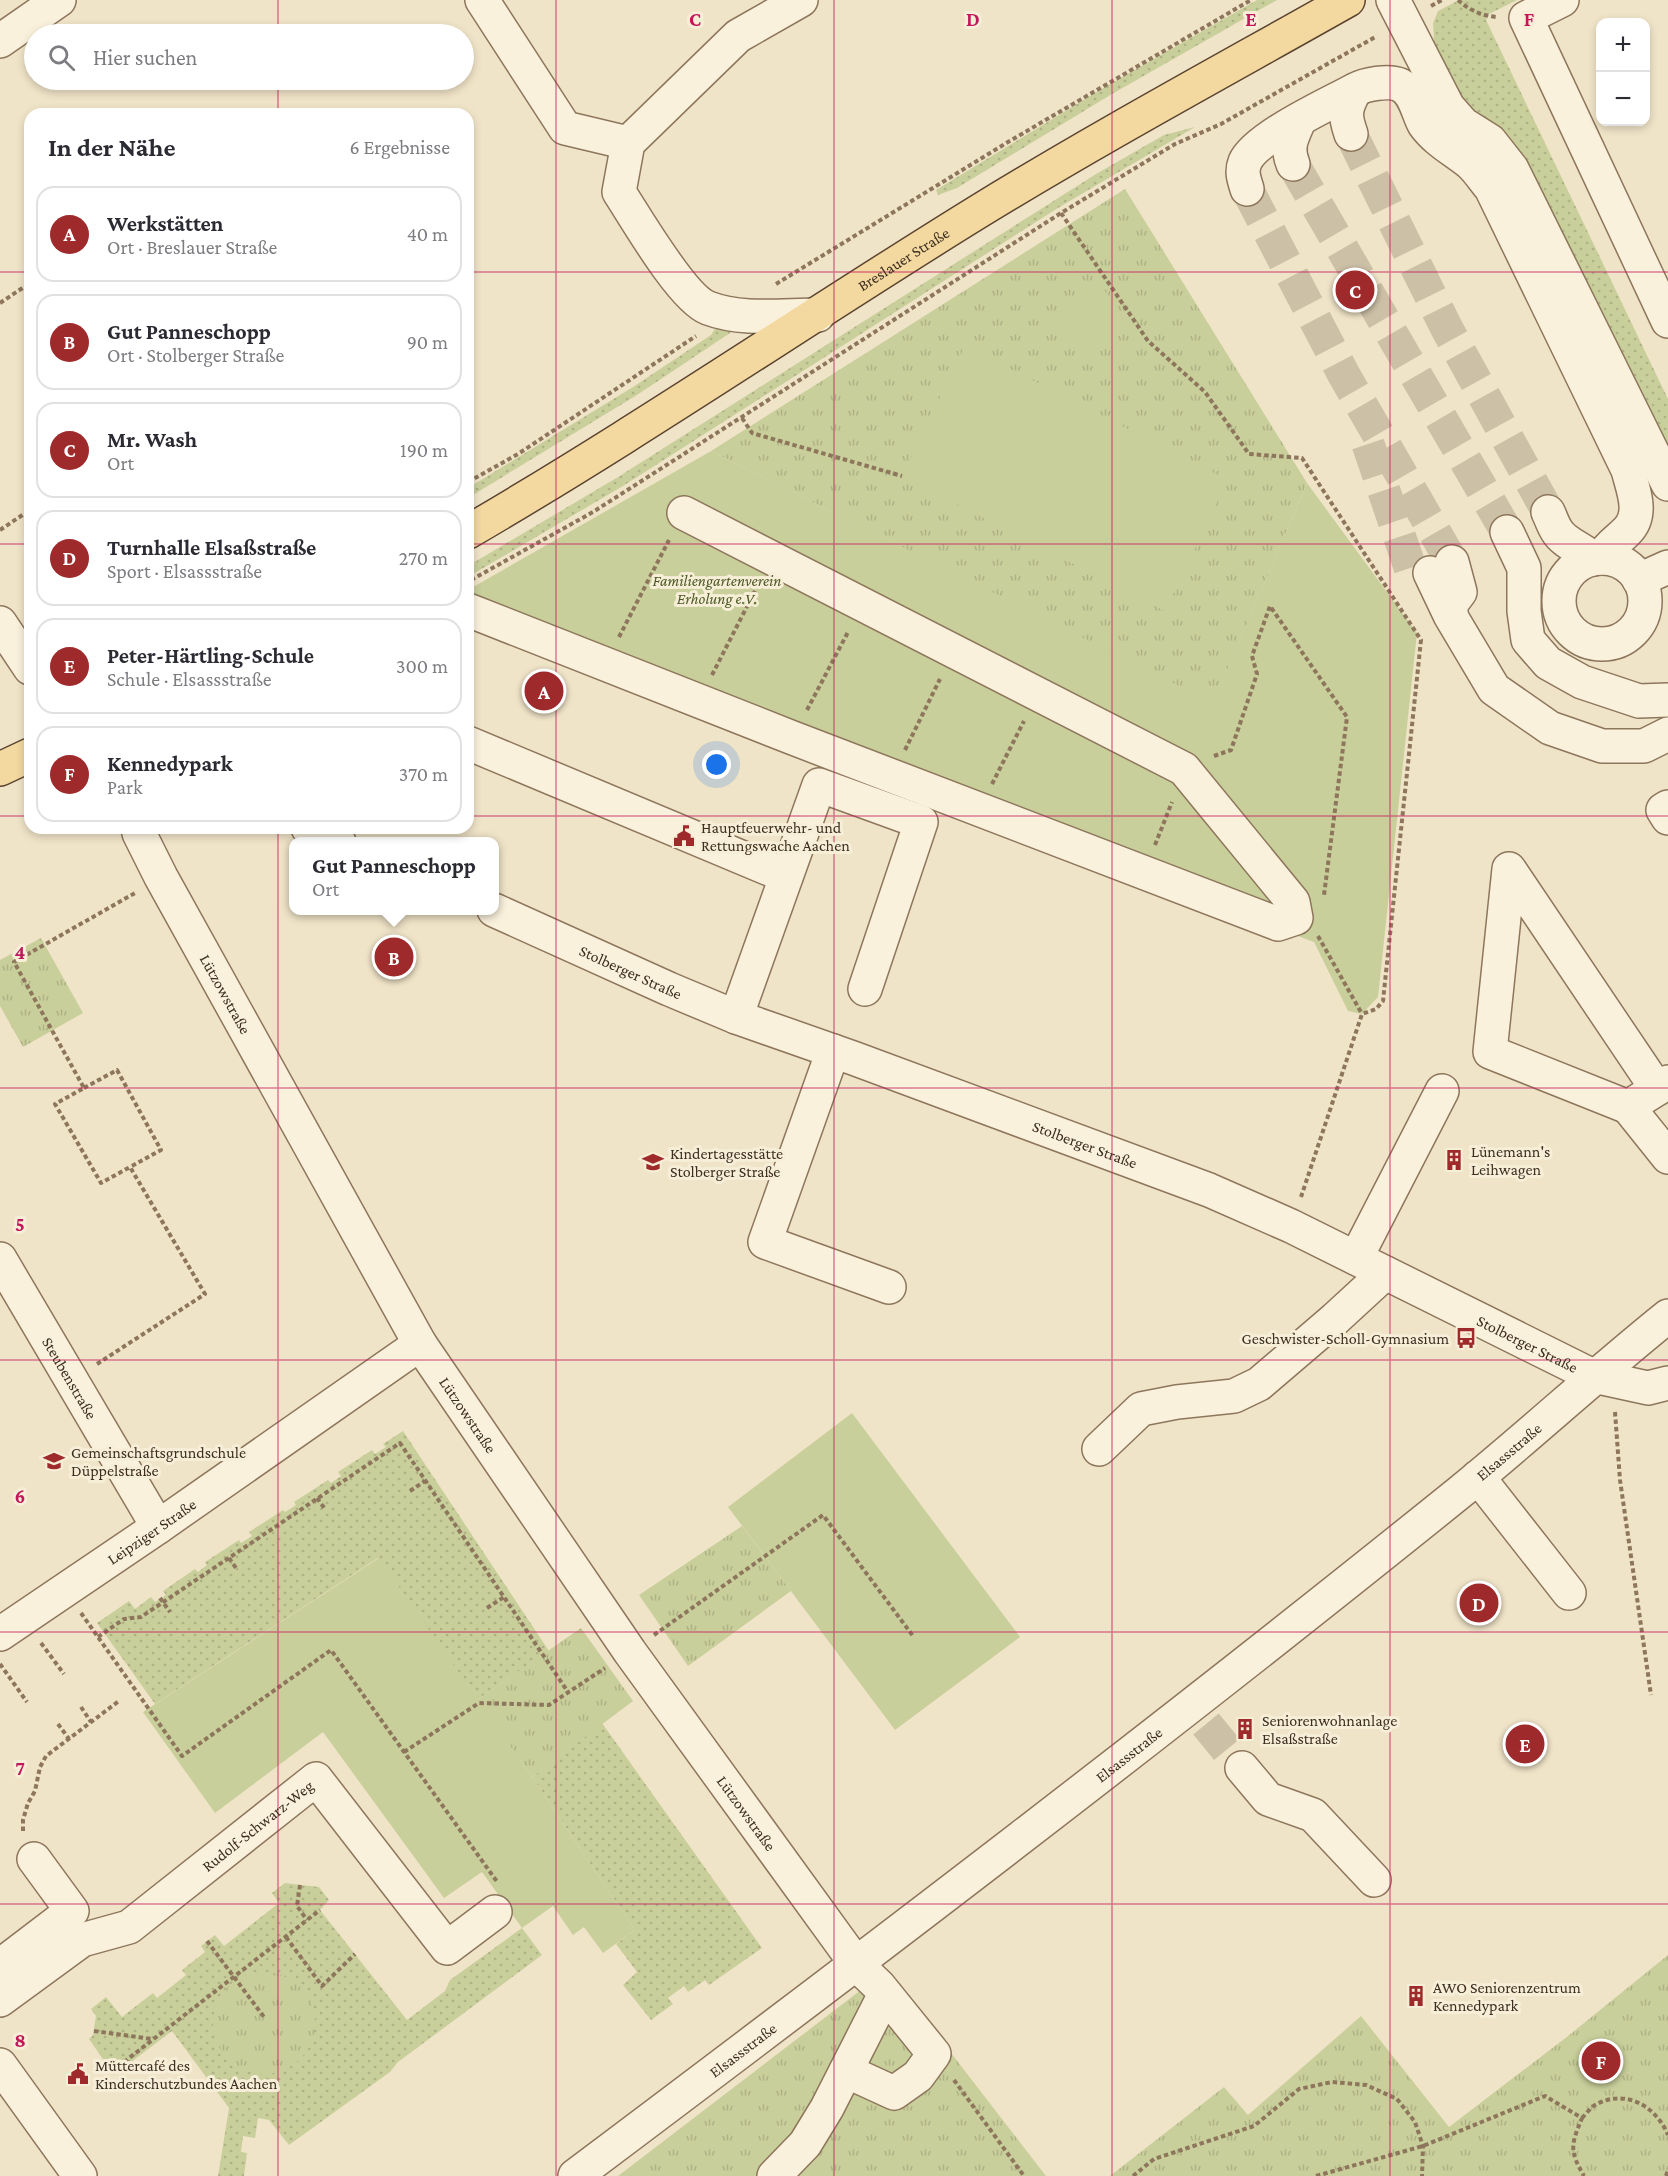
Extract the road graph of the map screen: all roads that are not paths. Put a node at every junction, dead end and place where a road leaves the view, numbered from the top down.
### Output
1 (59, 0) edge
2 (482, 0) edge
3 (801, 0) edge
4 (1348, 0) edge
5 (1562, 0) edge
6 (1399, 10) edge
7 (25, 24) edge
8 (24, 25) edge
9 (0, 42) edge
10 (1355, 90) junction
11 (1299, 121) junction
12 (1351, 134) tunnel mouth
13 (628, 143) junction
14 (1293, 164) tunnel mouth
15 (1247, 189) tunnel mouth
16 (818, 315) junction
17 (1668, 321) edge
18 (1668, 484) edge
19 (684, 513) road end
20 (474, 528) edge
21 (1597, 559) junction
22 (1432, 572) tunnel mouth
23 (1654, 573) edge
24 (474, 612) edge
25 (0, 622) edge
26 (1654, 622) edge
27 (24, 660) edge
28 (1668, 700) edge
29 (1668, 734) edge
30 (474, 745) edge
31 (24, 758) edge
32 (0, 769) edge
33 (1668, 807) edge
34 (1668, 818) edge
35 (140, 834) edge
36 (786, 876) junction
37 (499, 912) edge
38 (865, 989) dead end
39 (736, 1017) junction
40 (833, 1051) junction
41 (1663, 1085) edge
42 (1442, 1091) dead end
43 (1628, 1107) junction
44 (1668, 1157) edge
45 (1356, 1258) junction
46 (0, 1259) edge
47 (1385, 1273) junction
48 (889, 1287) dead end
49 (1668, 1316) edge
50 (420, 1344) junction
51 (1603, 1379) junction
52 (1668, 1383) edge
53 (1099, 1449) dead end
54 (1478, 1477) junction
55 (159, 1527) junction
56 (1569, 1593) dead end
57 (11, 1627) edge
58 (1242, 1768) tunnel mouth
59 (34, 1859) road end
60 (1374, 1880) dead end
61 (498, 1899) road end
62 (857, 1965) junction
63 (0, 1966) edge
64 (885, 1994) junction
65 (0, 2000) edge
66 (0, 2065) edge
67 (846, 2071) junction
68 (80, 2176) edge
69 (575, 2176) edge
70 (774, 2176) edge

1 - 7 street
2 - 13 street
3 - 13 street
4 - 16 main road, Breslauer Straße
5 - 17 street
6 - 18 street
8 - 9 street
10 - 11 street
10 - 12 street
10 - 21 street
11 - 14 street
11 - 15 street
13 - 16 street
16 - 20 main road, Breslauer Straße
19 - 24 street
21 - 23 street
21 - 26 street
21 - 28 street
22 - 29 street
23 - 26 street
25 - 27 street
30 - 36 street
31 - 32 main road
33 - 34 street
35 - 50 street, Lützowstraße
36 - 38 street
36 - 39 street
37 - 39 street, Stolberger Straße
39 - 40 street, Stolberger Straße
40 - 45 street, Stolberger Straße
40 - 48 street
41 - 43 street
41 - 43 street
42 - 45 street
43 - 44 street
45 - 47 street, Stolberger Straße
46 - 55 street, Steubenstraße
47 - 51 street, Stolberger Straße
47 - 53 street
49 - 51 street, Elsassstraße
50 - 55 street, Leipziger Straße
50 - 62 street, Lützowstraße
51 - 52 street, Stolberger Straße
51 - 54 street, Elsassstraße
54 - 56 street
54 - 62 street, Elsassstraße
55 - 57 street, Leipziger Straße
58 - 60 street
59 - 63 street
61 - 65 street, Rudolf-Schwarz-Weg
62 - 64 street, Lützowstraße
62 - 69 street, Elsassstraße
64 - 67 street
64 - 67 street, Lützowstraße
66 - 68 street
67 - 70 street

